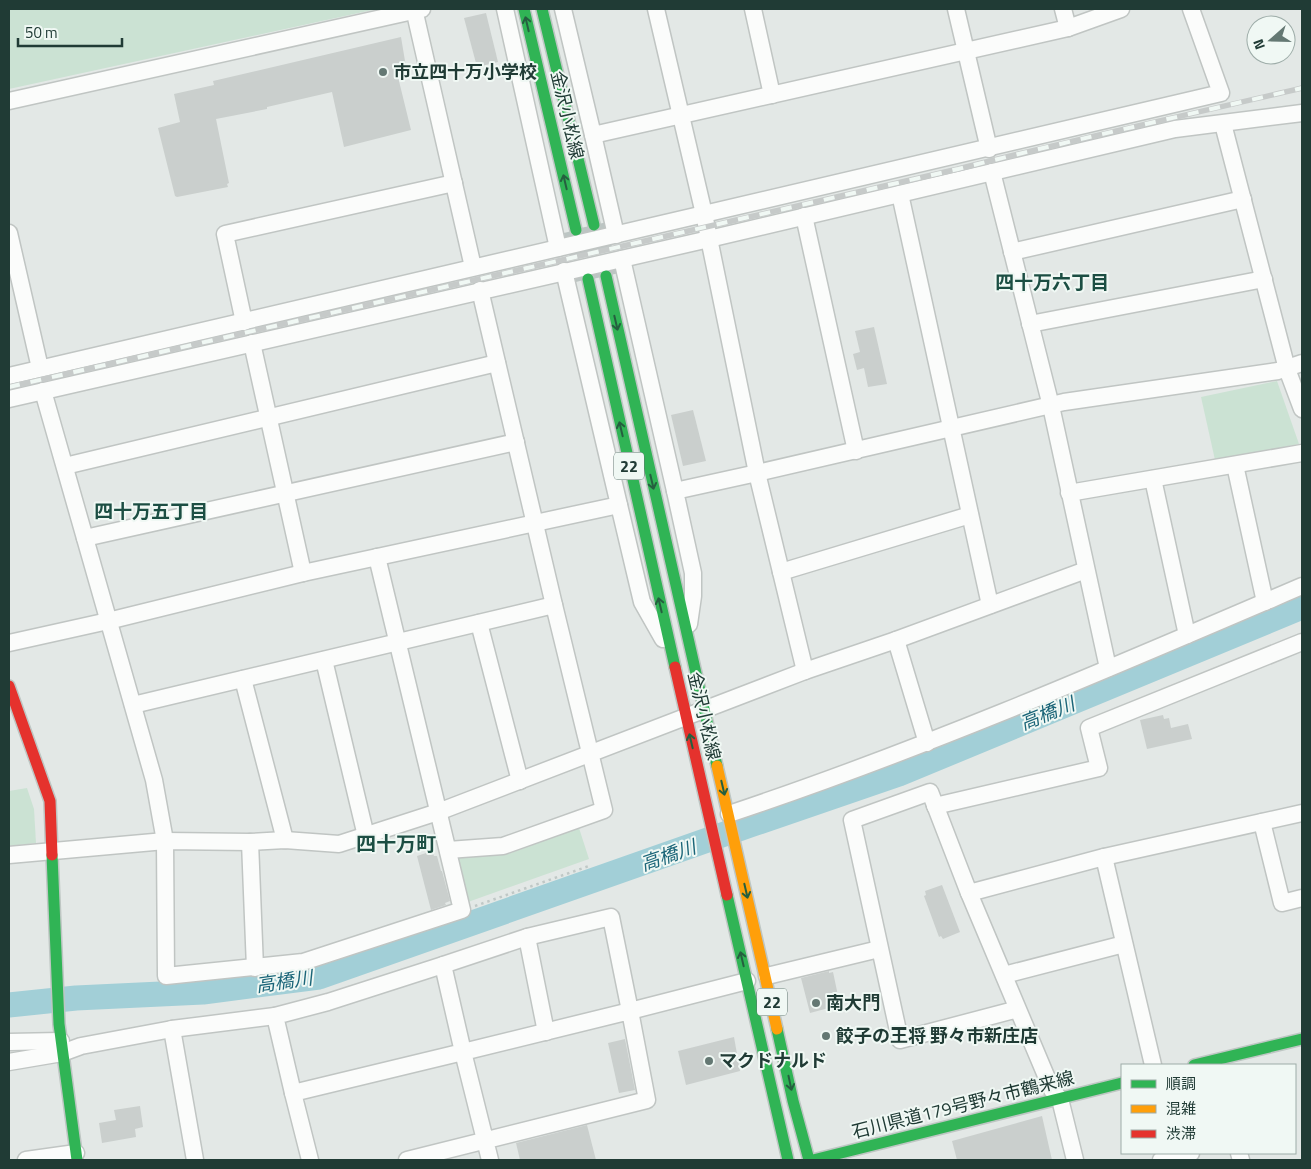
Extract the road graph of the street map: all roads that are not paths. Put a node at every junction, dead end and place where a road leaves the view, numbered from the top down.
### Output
1 (417, 9) edge
2 (505, 9) edge
3 (524, 9) edge
4 (542, 9) edge
5 (563, 9) edge
6 (656, 9) edge
7 (753, 9) edge
8 (956, 9) edge
9 (1063, 9) edge
10 (1121, 9) edge
11 (1191, 9) edge
12 (1068, 28) junction
13 (966, 52) junction
14 (772, 95) junction
15 (9, 101) edge
16 (1302, 113) edge
17 (680, 115) junction
18 (1223, 124) junction
19 (593, 136) junction
20 (989, 149) junction
21 (992, 172) junction
22 (454, 183) junction
23 (900, 194) junction
24 (1243, 200) junction
25 (704, 214) junction
26 (804, 216) junction
27 (594, 225) tunnel mouth
28 (576, 230) tunnel mouth
29 (9, 234) edge
30 (616, 235) junction
31 (709, 239) junction
32 (558, 248) junction
33 (1012, 252) junction
34 (622, 259) junction
35 (474, 267) junction
36 (564, 272) junction
37 (606, 276) tunnel mouth
38 (1264, 278) junction
39 (588, 279) tunnel mouth
40 (480, 290) junction
41 (244, 322) junction
42 (1030, 324) junction
43 (252, 343) junction
44 (497, 363) junction
45 (1295, 366) edge
46 (40, 368) junction
47 (9, 376) edge
48 (43, 391) junction
49 (9, 398) edge
50 (1051, 406) junction
51 (1302, 409) edge
52 (268, 418) junction
53 (953, 428) junction
54 (516, 442) junction
55 (856, 451) junction
56 (1302, 453) edge
57 (1234, 465) junction
58 (65, 466) junction
59 (757, 473) junction
60 (1153, 479) junction
61 (675, 490) junction
62 (285, 493) junction
63 (1069, 493) junction
64 (619, 505) junction
65 (970, 515) junction
66 (535, 523) junction
67 (85, 538) junction
68 (377, 557) junction
69 (1086, 570) junction
70 (781, 572) junction
71 (303, 573) junction
72 (1302, 586) edge
73 (1265, 602) junction
74 (554, 605) junction
75 (990, 605) junction
76 (108, 621) junction
77 (479, 623) junction
78 (1187, 635) junction
79 (687, 639) junction
80 (896, 640) junction
81 (398, 642) junction
82 (1302, 642) edge
83 (9, 643) edge
84 (671, 652) junction
85 (324, 660) junction
86 (1108, 668) junction
87 (805, 671) junction
88 (243, 679) junction
89 (9, 686) edge
90 (133, 705) junction
91 (704, 710) junction
92 (686, 717) junction
93 (927, 743) junction
94 (589, 754) junction
95 (520, 781) junction
96 (935, 806) junction
97 (438, 812) junction
98 (1302, 813) edge
99 (729, 816) junction
100 (1262, 822) junction
101 (366, 836) junction
102 (285, 840) junction
103 (165, 841) junction
104 (250, 842) junction
105 (448, 850) junction
106 (52, 851) junction
107 (9, 855) edge
108 (1104, 857) junction
109 (969, 893) junction
110 (1302, 898) edge
111 (528, 937) junction
112 (1124, 944) junction
113 (879, 949) junction
114 (443, 965) junction
115 (255, 968) junction
116 (1004, 975) junction
117 (767, 976) junction
118 (747, 981) junction
119 (1018, 1009) junction
120 (630, 1011) junction
121 (275, 1016) junction
122 (172, 1029) junction
123 (546, 1032) junction
124 (1302, 1039) edge
125 (58, 1040) junction
126 (9, 1042) edge
127 (463, 1052) junction
128 (9, 1053) edge
129 (9, 1062) edge
130 (1218, 1062) edge
131 (1153, 1064) edge
132 (1202, 1064) edge
133 (1121, 1083) edge
134 (293, 1093) junction
135 (1060, 1099) junction
136 (485, 1140) junction
137 (1187, 1154) edge
138 (76, 1157) edge
139 (26, 1160) edge
140 (195, 1160) edge
141 (310, 1160) edge
142 (407, 1160) edge
143 (490, 1160) edge
144 (788, 1160) edge
145 (809, 1160) edge
146 (813, 1160) edge
147 (1075, 1160) edge
148 (1161, 1160) edge

1 - 15 street
1 - 22 street
2 - 32 street
28 -> 3 main road, 金沢小松線
4 - 27 main road, 金沢小松線
5 - 19 street
6 - 17 street
7 - 14 street
8 - 13 street
9 - 12 street
10 - 12 street
11 - 20 street
12 - 13 street
13 - 14 street
13 - 20 street
14 - 17 street
16 - 18 street
17 - 19 street
17 - 25 street
18 - 21 street
18 - 24 street
19 - 30 street
20 - 25 street
21 - 23 street
21 - 33 street
22 - 35 street
22 - 41 street
23 - 26 street
23 - 53 street
24 - 33 street
24 - 38 street
25 - 30 street
25 - 31 street
26 - 31 street
26 - 55 street
29 - 46 street
30 - 32 street
31 - 34 street
31 - 59 street
32 - 35 street
33 - 42 street
34 - 36 street
34 - 61 street
35 - 41 street
36 - 40 street
36 - 64 street
37 -> 79 main road, 金沢小松線 / 22
38 - 42 street
38 - 45 street
84 -> 39 main road, 金沢小松線 / 22
40 - 43 street
40 - 44 street
41 - 46 street
42 - 50 street
43 - 48 street
43 - 52 street
44 - 52 street
44 - 54 street
45 - 50 street
45 - 51 street
46 - 47 street
48 - 49 street
48 - 58 street
50 - 53 street
50 - 63 street
52 - 58 street
52 - 62 street
53 - 55 street
53 - 65 street
54 - 62 street
54 - 66 street
55 - 59 street
56 - 57 street
57 - 60 street
57 - 73 street
58 - 67 street
59 - 61 street
59 - 70 street
60 - 63 street
60 - 78 street
61 - 79 street
62 - 67 street
62 - 71 street
63 - 69 street
64 - 66 street
64 - 84 street
65 - 70 street
65 - 75 street
66 - 68 street
66 - 74 street
67 - 76 street
68 - 71 street
68 - 81 street
69 - 75 street
69 - 86 street
70 - 87 street
71 - 76 street
72 - 73 street
73 - 78 street
74 - 77 street
74 - 94 street
75 - 80 street
76 - 83 street
76 - 90 street
77 - 81 street
77 - 95 street
78 - 86 street
79 - 91 main road, 金沢小松線 / 22
80 - 87 street
80 - 93 street
81 - 85 street
81 - 97 street
82 - 96 street
84 - 92 main road, 金沢小松線 / 22
85 - 88 street
85 - 101 street
86 - 93 street
87 - 91 street
88 - 90 street
88 - 102 street
89 - 106 main road
90 - 103 street
91 - 92 street
91 -> 99 main road, 金沢小松線 / 22
92 - 94 street
118 -> 92 main road, 金沢小松線 / 22
93 - 99 street
94 - 95 street
94 - 105 street
95 - 97 street
96 - 109 street
96 - 113 street
97 - 101 street
97 - 105 street
98 - 100 street
99 -> 117 main road, 22
100 - 108 street
100 - 110 street
101 - 102 street
102 - 104 street
103 - 104 street
103 - 106 street
103 - 115 street
104 - 115 street
105 - 115 street
106 - 107 street
106 - 125 main road
108 - 109 street
108 - 112 street
109 - 116 street
111 - 114 street
111 - 120 street
111 - 123 street
112 - 116 street
112 - 131 street
113 - 117 street
113 - 119 street
114 - 121 street
114 - 127 street
116 - 119 street
117 -> 145 main road, 22
118 - 120 street
118 - 144 main road, 金沢小松線 / 22
119 - 135 street
120 - 123 street
120 - 136 street
121 - 122 street
121 - 134 street
122 - 125 street
122 - 140 street
123 - 127 street
124 - 130 main road
125 - 126 street
125 - 128 street
125 - 129 street
125 - 138 main road
127 - 134 street
127 - 136 street
130 - 132 main road
133 - 135 main road, 石川県道179号野々市鶴来線
134 - 141 street
135 - 146 main road, 石川県道179号野々市鶴来線
135 - 147 street
136 - 142 street
136 - 143 street
137 - 148 street
138 - 139 street

